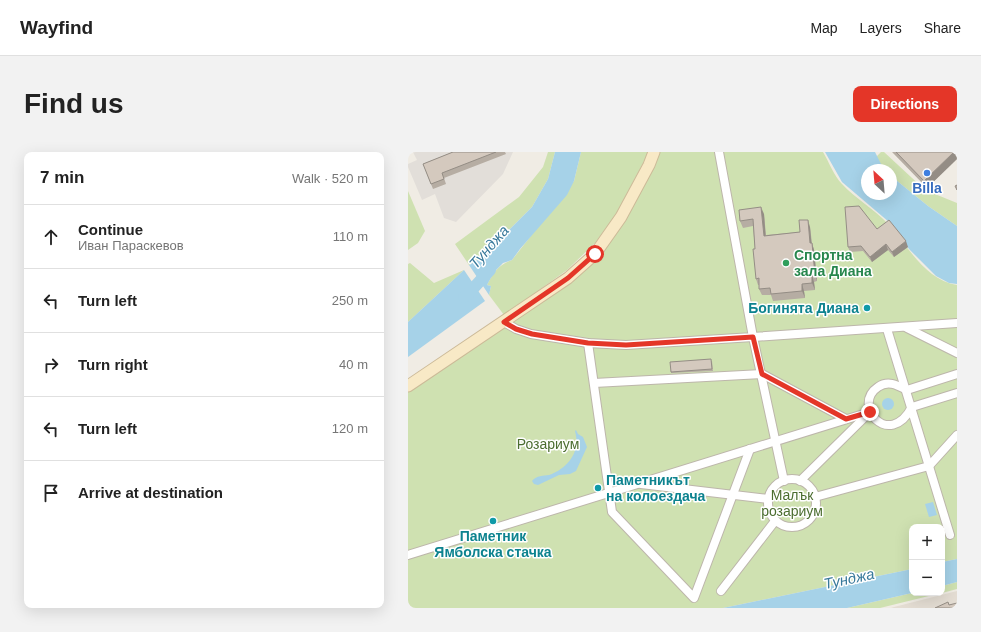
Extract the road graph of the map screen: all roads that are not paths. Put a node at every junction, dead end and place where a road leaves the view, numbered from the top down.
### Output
1 (654, 152) edge
2 (719, 152) edge
3 (504, 322) junction
4 (957, 324) edge
5 (907, 327) junction
6 (887, 328) junction
7 (753, 337) junction
8 (588, 343) junction
9 (957, 353) edge
10 (762, 374) junction
11 (957, 374) edge
12 (594, 383) junction
13 (408, 386) edge
14 (907, 390) junction
15 (957, 393) edge
16 (912, 407) junction
17 (870, 412) junction
18 (846, 419) junction
19 (957, 435) edge
20 (776, 441) junction
21 (750, 449) junction
22 (929, 466) junction
23 (784, 481) junction
24 (800, 481) junction
25 (638, 484) junction
26 (609, 493) junction
27 (733, 495) junction
28 (815, 497) junction
29 (769, 499) junction
30 (775, 520) junction
31 (950, 535) dead end
32 (408, 555) edge
33 (721, 591) dead end

1 - 3 street
2 - 7 street
3 - 8 street
3 - 13 street
4 - 5 street
5 - 6 street
5 - 9 street
6 - 7 street
6 - 14 street
7 - 8 street
7 - 10 street
8 - 12 street
10 - 12 street
10 - 18 street
10 - 20 street
11 - 14 street
12 - 26 street
14 - 16 street
14 - 17 street
15 - 16 street
16 - 17 street
16 - 22 street
17 - 18 street
17 - 24 street
18 - 20 street
19 - 22 street
20 - 21 street
20 - 23 street
21 - 25 street
21 - 27 street
22 - 28 street
22 - 31 street
23 - 24 street
23 - 29 street
24 - 28 street
25 - 26 street
25 - 27 street
26 - 27 street
26 - 32 street
27 - 29 street
28 - 30 street
29 - 30 street
30 - 33 street

